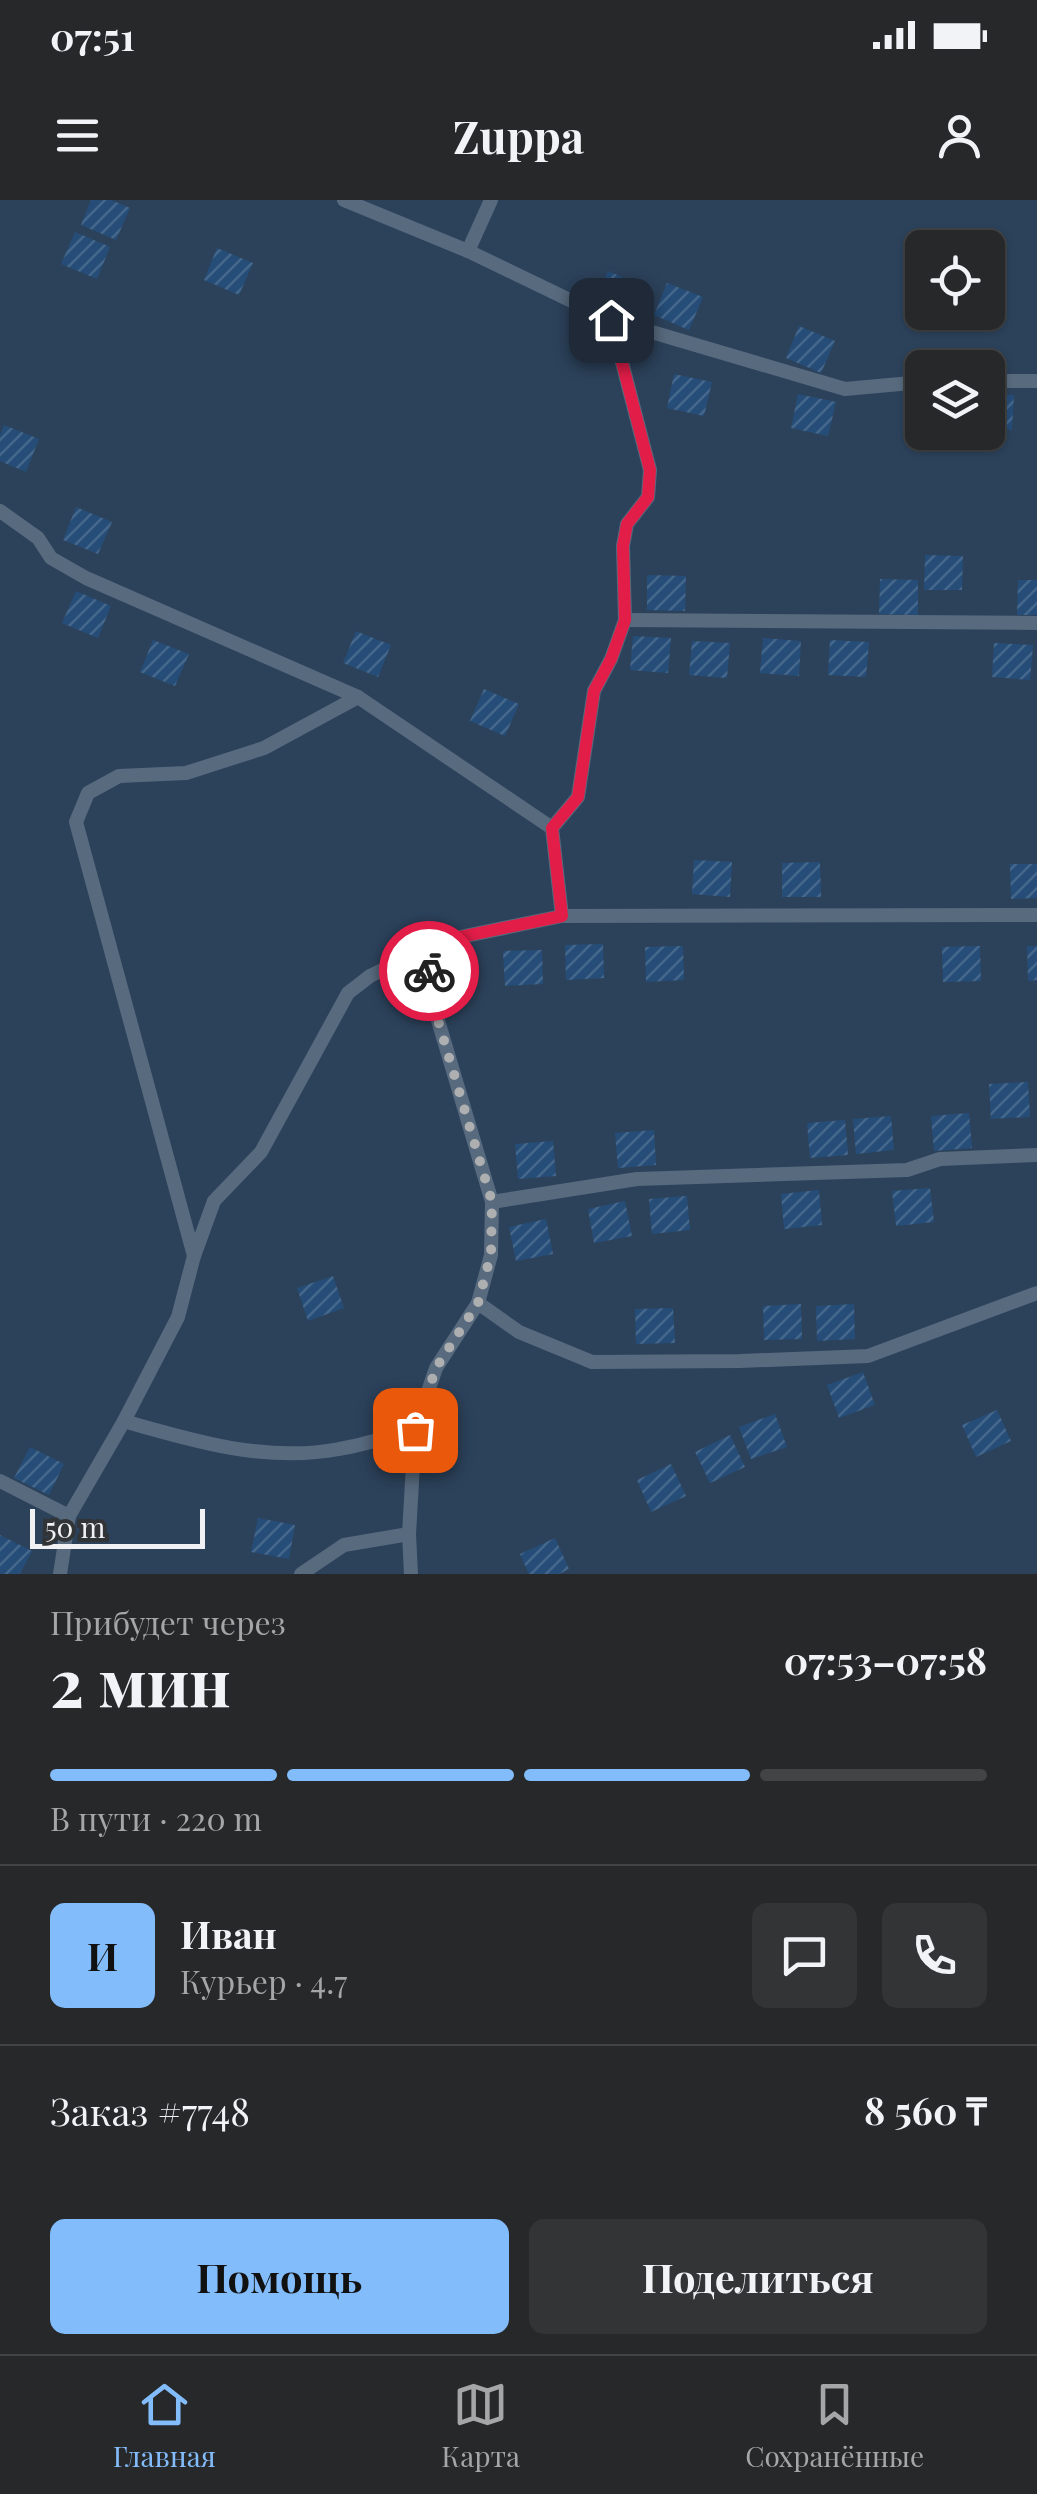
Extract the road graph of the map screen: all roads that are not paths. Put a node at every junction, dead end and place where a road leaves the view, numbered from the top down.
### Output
1 (344, 200) edge
2 (492, 200) edge
3 (468, 252) junction
4 (611, 320) junction
5 (1005, 381) edge
6 (1037, 381) edge
7 (905, 384) edge
8 (0, 511) edge
9 (625, 620) junction
10 (1037, 623) edge
11 (358, 697) junction
12 (552, 828) junction
13 (1037, 915) edge
14 (562, 916) junction
15 (441, 941) junction
16 (1037, 1155) edge
17 (492, 1202) junction
18 (194, 1256) junction
19 (1037, 1293) edge
20 (478, 1303) junction
21 (124, 1421) junction
22 (415, 1430) junction
23 (0, 1482) edge
24 (69, 1516) junction
25 (409, 1534) junction
26 (60, 1574) edge
27 (301, 1574) edge
28 (411, 1574) edge

1 - 3 lane
2 - 3 lane
3 - 4 lane
4 - 7 lane
4 - 9 lane
5 - 6 lane
8 - 11 lane
9 - 10 lane
9 - 12 lane
11 - 12 lane
11 - 18 lane
12 - 14 lane
13 - 14 lane
14 - 15 lane
15 - 17 lane
15 - 18 lane
16 - 17 lane
17 - 20 lane
18 - 21 lane
19 - 20 lane
20 - 22 lane
21 - 22 lane
21 - 24 lane
22 - 25 lane
23 - 24 lane
24 - 26 lane
25 - 27 lane
25 - 28 lane

